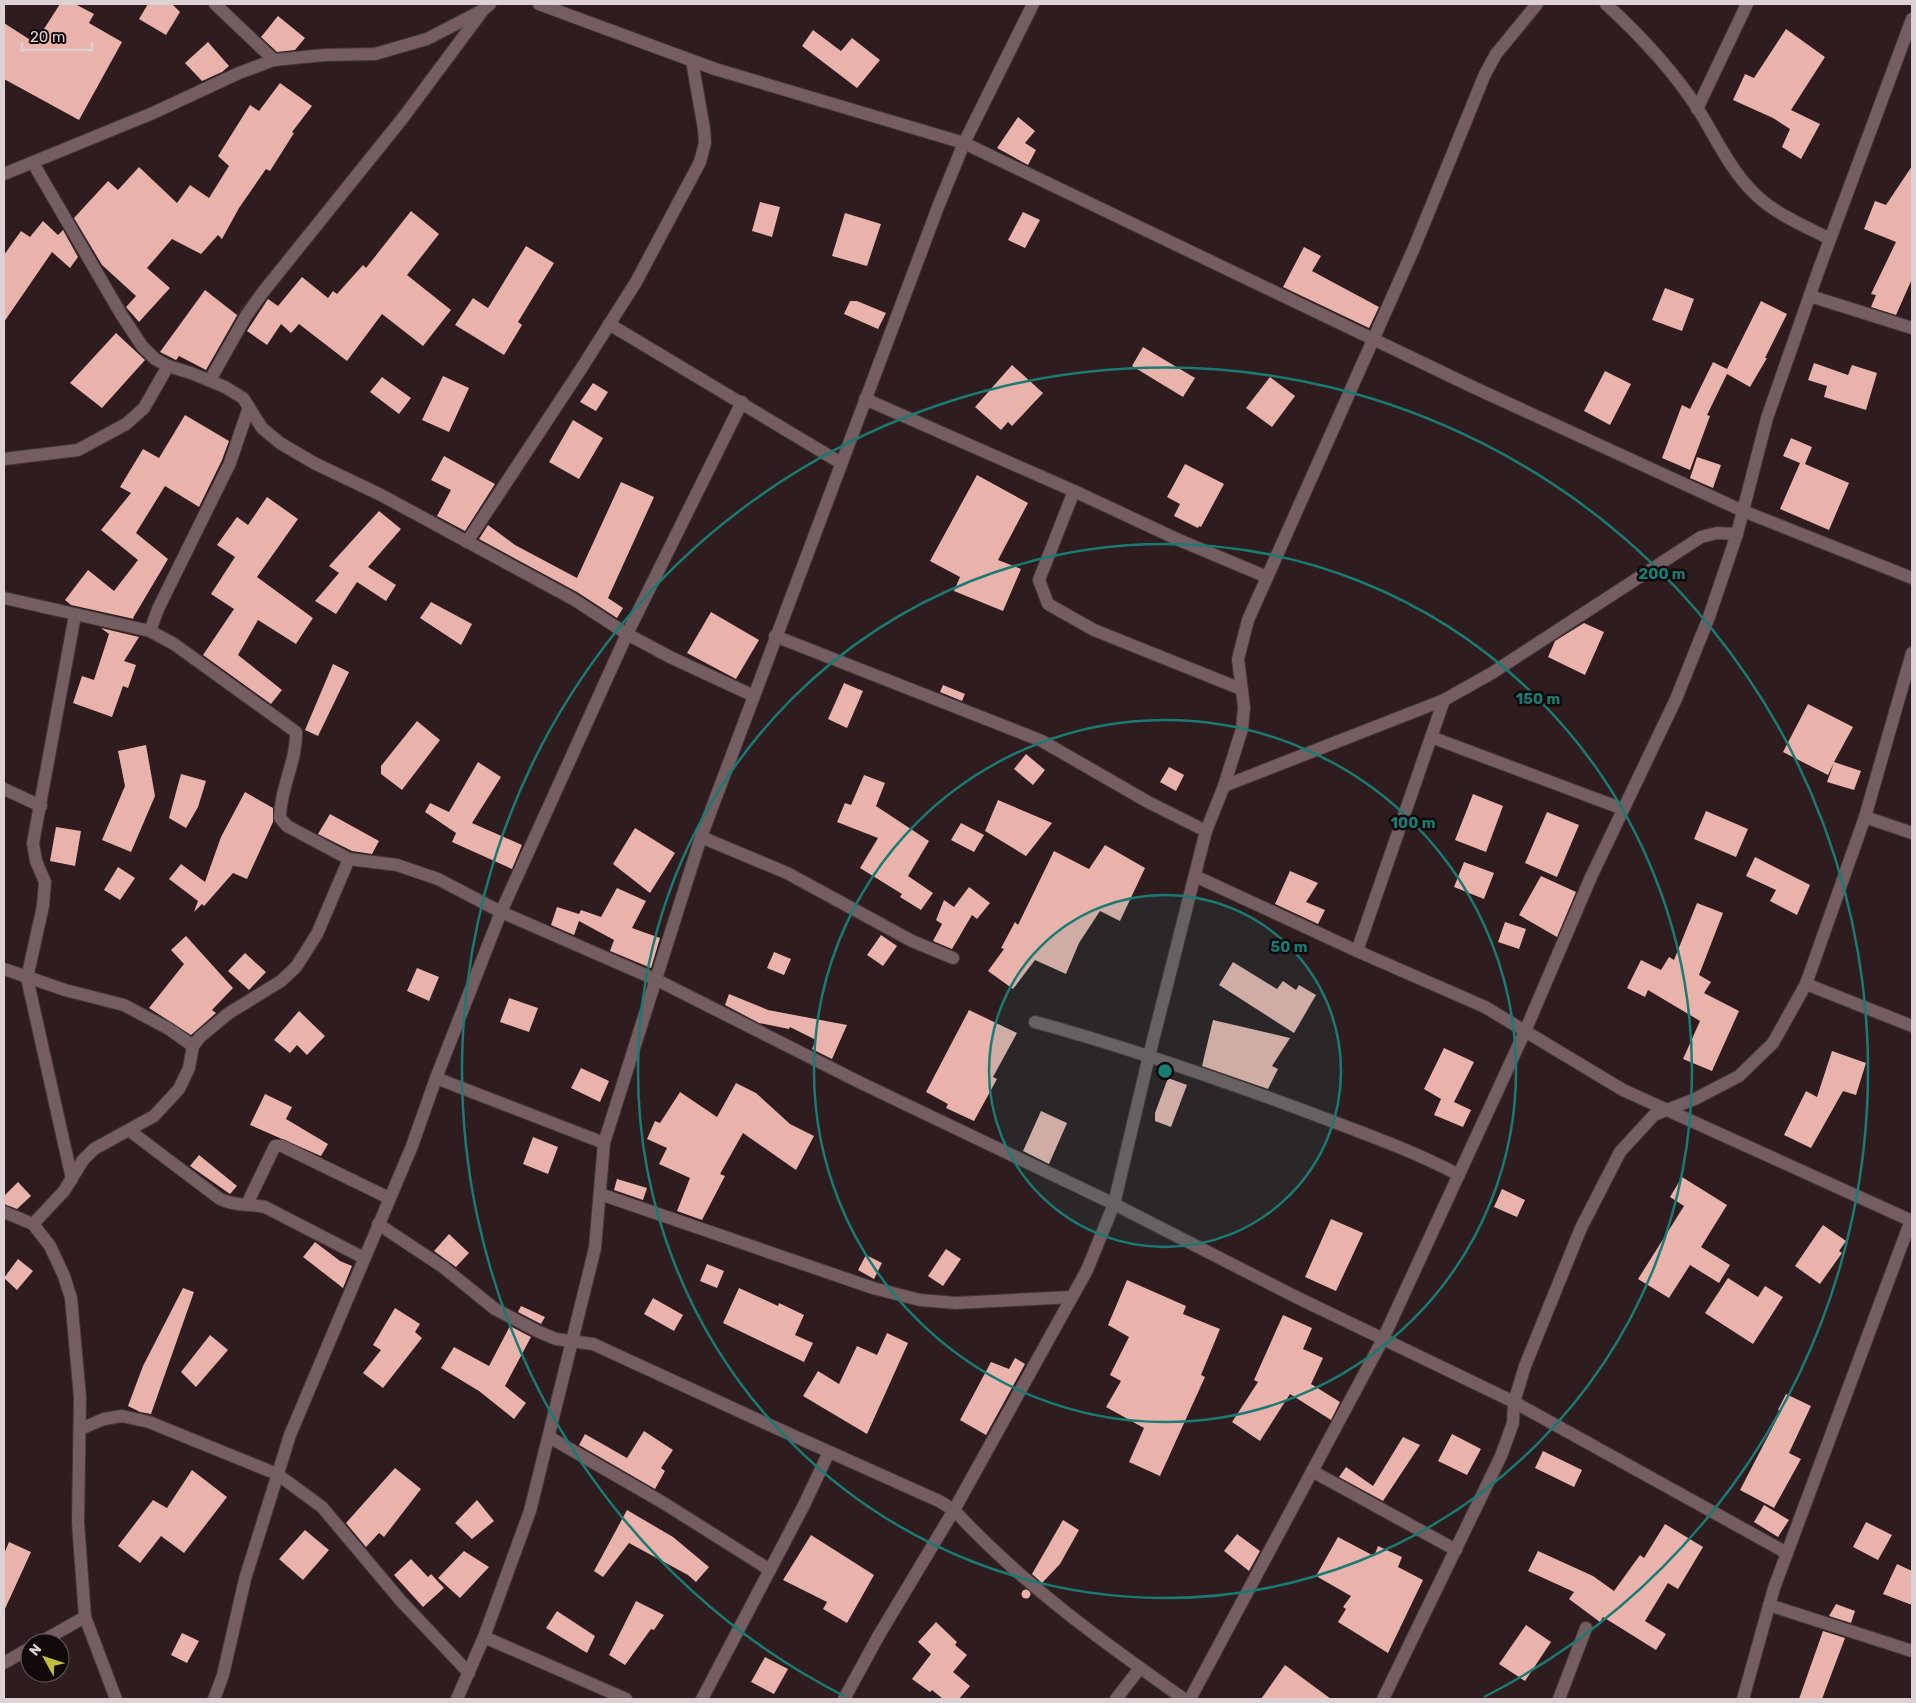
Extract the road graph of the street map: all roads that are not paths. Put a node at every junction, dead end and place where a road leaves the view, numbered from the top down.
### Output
1 (214, 4) edge
2 (539, 4) edge
3 (1033, 4) edge
4 (1538, 4) edge
5 (1606, 4) edge
6 (1747, 4) edge
7 (486, 7) edge
8 (1912, 19) edge
9 (274, 60) junction
10 (692, 61) junction
11 (1698, 109) junction
12 (964, 143) junction
13 (33, 163) junction
14 (4, 174) edge
15 (1830, 239) junction
16 (1810, 296) junction
17 (609, 324) junction
18 (1912, 328) edge
19 (1374, 339) junction
20 (168, 366) junction
21 (210, 380) junction
22 (865, 399) junction
23 (742, 402) junction
24 (249, 407) junction
25 (4, 458) edge
26 (841, 462) junction
27 (1074, 491) junction
28 (1743, 511) junction
29 (1737, 534) junction
30 (467, 542) junction
31 (1267, 577) junction
32 (1912, 578) edge
33 (4, 598) edge
34 (75, 615) junction
35 (150, 631) junction
36 (627, 634) junction
37 (775, 636) junction
38 (1912, 653) edge
39 (1241, 689) junction
40 (754, 696) junction
41 (1444, 700) junction
42 (1431, 737) junction
43 (1224, 786) junction
44 (4, 790) edge
45 (41, 806) junction
46 (1622, 809) junction
47 (1865, 817) junction
48 (1206, 831) junction
49 (1912, 833) edge
50 (701, 837) junction
51 (349, 859) junction
52 (1195, 876) junction
53 (501, 912) junction
54 (1357, 951) junction
55 (953, 958) dead end
56 (4, 969) edge
57 (27, 978) junction
58 (657, 980) junction
59 (1806, 984) junction
60 (1035, 1022) dead end
61 (1912, 1026) edge
62 (1526, 1029) junction
63 (193, 1046) junction
64 (1149, 1056) junction
65 (436, 1078) junction
66 (1669, 1110) junction
67 (130, 1131) junction
68 (604, 1143) junction
69 (1459, 1175) junction
70 (72, 1178) junction
71 (600, 1194) junction
72 (389, 1198) junction
73 (247, 1204) junction
74 (1114, 1204) junction
75 (4, 1212) edge
76 (1912, 1220) edge
77 (33, 1224) junction
78 (378, 1224) junction
79 (364, 1258) junction
80 (1071, 1297) junction
81 (1384, 1339) junction
82 (574, 1340) junction
83 (1514, 1402) junction
84 (80, 1429) junction
85 (549, 1437) junction
86 (829, 1452) junction
87 (1312, 1471) junction
88 (277, 1474) junction
89 (954, 1510) junction
90 (1456, 1550) junction
91 (1787, 1553) junction
92 (770, 1570) junction
93 (1769, 1605) junction
94 (85, 1617) junction
95 (1586, 1628) dead end
96 (57, 1633) edge
97 (484, 1638) junction
98 (1912, 1651) edge
99 (20, 1654) edge
100 (4, 1663) edge
101 (1140, 1668) junction
102 (468, 1673) junction
103 (116, 1699) edge
104 (214, 1699) edge
105 (457, 1699) edge
106 (626, 1699) edge
107 (702, 1699) edge
108 (844, 1699) edge
109 (1116, 1699) edge
110 (1184, 1699) edge
111 (1190, 1699) edge
112 (1383, 1699) edge
113 (1559, 1699) edge
114 (1743, 1699) edge

1 - 9 street
2 - 10 street
3 - 12 street
4 - 19 street
5 - 11 street
6 - 11 street
7 - 9 street
7 - 21 street
8 - 15 street
9 - 13 street
10 - 12 street
10 - 17 street
11 - 15 street
12 - 19 street
12 - 22 street
13 - 14 street
13 - 20 street
15 - 16 street
16 - 18 street
16 - 28 street
17 - 23 street
17 - 30 street
19 - 28 street
19 - 31 street
20 - 21 street
20 - 25 street
21 - 24 street
22 - 26 street
22 - 27 street
23 - 26 street
23 - 36 street
24 - 30 street
24 - 35 street
26 - 37 street
27 - 31 street
27 - 39 street
28 - 29 street
28 - 32 street
29 - 41 street
29 - 46 street
30 - 36 street
31 - 39 street
33 - 34 street
34 - 35 street
34 - 45 street
35 - 51 street
36 - 40 street
36 - 53 street
37 - 40 street
37 - 48 street
38 - 47 street
39 - 43 street
40 - 50 street
41 - 42 street
41 - 43 street
42 - 46 street
42 - 54 street
43 - 48 street
44 - 45 street
45 - 57 street
46 - 62 street
47 - 49 street
47 - 59 street
48 - 52 street
50 - 55 street
50 - 58 street
51 - 53 street
51 - 63 street
52 - 54 street
52 - 64 street
53 - 58 street
53 - 65 street
54 - 62 street
56 - 57 street
57 - 63 street
57 - 70 street
58 - 68 street
58 - 74 street
59 - 61 street
59 - 66 street
60 - 64 street
62 - 66 street
62 - 69 street
63 - 67 street
64 - 69 street
64 - 74 street
65 - 68 street
65 - 72 street
66 - 76 street
66 - 83 street
67 - 70 street
67 - 73 street
68 - 71 street
69 - 81 street
70 - 77 street
71 - 80 street
71 - 82 street
72 - 73 street
72 - 78 street
73 - 79 street
74 - 80 street
74 - 81 street
75 - 77 street
76 - 91 street
77 - 84 street
78 - 79 street
78 - 82 street
79 - 88 street
80 - 89 street
81 - 83 street
81 - 87 street
82 - 85 street
82 - 86 street
83 - 90 street
83 - 91 street
84 - 88 street
84 - 94 street
85 - 92 street
85 - 97 street
86 - 89 street
86 - 92 street
87 - 90 street
87 - 111 street
88 - 102 street
88 - 104 street
89 - 101 street
89 - 108 street
90 - 112 street
91 - 93 street
92 - 107 street
93 - 98 street
93 - 114 street
94 - 96 street
94 - 103 street
95 - 113 street
97 - 102 street
97 - 106 street
99 - 100 street
101 - 109 street
101 - 110 street
102 - 105 street

